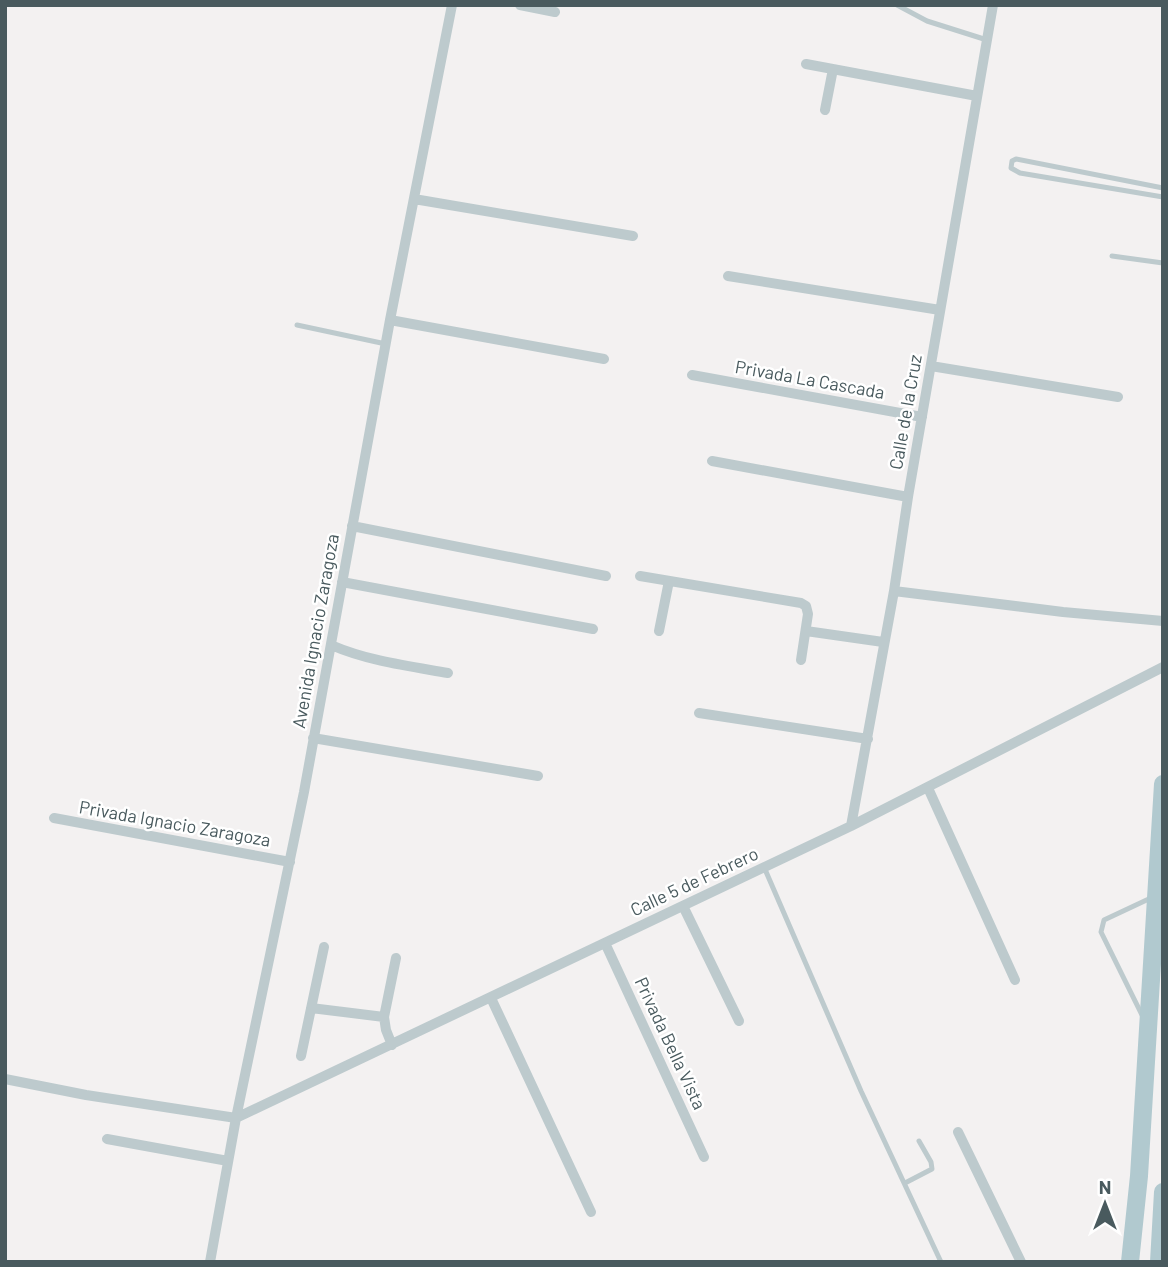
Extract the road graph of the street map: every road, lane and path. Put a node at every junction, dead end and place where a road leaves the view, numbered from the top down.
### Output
1 (452, 5) edge
2 (520, 5) edge
3 (897, 5) edge
4 (993, 5) edge
5 (555, 12) dead end
6 (986, 40) junction
7 (806, 64) dead end
8 (833, 69) junction
9 (977, 96) junction
10 (825, 110) dead end
11 (1163, 188) edge
12 (1163, 197) edge
13 (414, 200) junction
14 (633, 236) dead end
15 (1112, 256) dead end
16 (1163, 263) edge
17 (727, 276) dead end
18 (940, 310) junction
19 (390, 320) junction
20 (297, 325) dead end
21 (386, 344) junction
22 (604, 359) dead end
23 (930, 366) junction
24 (692, 375) dead end
25 (1118, 397) dead end
26 (922, 417) junction
27 (712, 461) dead end
28 (908, 497) junction
29 (352, 526) junction
30 (606, 576) dead end
31 (640, 576) dead end
32 (668, 581) junction
33 (342, 582) junction
34 (894, 592) junction
35 (1163, 621) edge
36 (593, 629) dead end
37 (659, 631) dead end
38 (806, 631) junction
39 (883, 642) junction
40 (331, 645) junction
41 (801, 660) dead end
42 (1163, 667) edge
43 (448, 673) dead end
44 (699, 713) dead end
45 (313, 738) junction
46 (868, 739) junction
47 (538, 776) dead end
48 (1163, 784) edge
49 (928, 788) junction
50 (54, 818) dead end
51 (851, 825) junction
52 (290, 862) junction
53 (764, 867) junction
54 (1156, 895) junction
55 (683, 906) junction
56 (605, 943) junction
57 (324, 947) dead end
58 (396, 958) dead end
59 (1015, 980) dead end
60 (491, 998) junction
61 (311, 1008) junction
62 (384, 1017) junction
63 (739, 1021) dead end
64 (1148, 1027) junction
65 (392, 1045) junction
66 (301, 1056) dead end
67 (5, 1079) edge
68 (236, 1118) junction
69 (958, 1132) dead end
70 (107, 1139) dead end
71 (919, 1141) dead end
72 (704, 1157) dead end
73 (228, 1161) junction
74 (905, 1183) junction
75 (1163, 1192) edge
76 (591, 1212) dead end
77 (210, 1262) edge
78 (941, 1262) edge
79 (1021, 1262) edge
80 (1130, 1262) edge
81 (1158, 1262) edge

1 - 13 street, Avenida Ignacio Zaragoza
2 - 5 street
3 - 6 lane
4 - 6 street, Calle de la Cruz
6 - 9 street, Calle de la Cruz
7 - 8 street
8 - 9 street
8 - 10 street
9 - 18 street, Calle de la Cruz
11 - 12 lane
13 - 14 street
13 - 19 street, Avenida Ignacio Zaragoza
15 - 16 lane
17 - 18 street
18 - 23 street, Calle de la Cruz
19 - 21 street, Avenida Ignacio Zaragoza
19 - 22 street
20 - 21 lane
21 - 29 street, Avenida Ignacio Zaragoza
23 - 25 street
23 - 26 street, Calle de la Cruz
24 - 26 street, Privada La Cascada
26 - 28 street, Calle de la Cruz
27 - 28 street
28 - 34 street, Calle de la Cruz
29 - 30 street
29 - 33 street, Avenida Ignacio Zaragoza
31 - 32 street
32 - 37 street
32 - 38 street
33 - 36 street
33 - 40 street, Avenida Ignacio Zaragoza
34 - 35 street
34 - 39 street, Calle de la Cruz
38 - 39 street
38 - 41 street
39 - 46 street, Calle de la Cruz
40 - 43 street
40 - 45 street, Avenida Ignacio Zaragoza
42 - 49 street, Calle 5 de Febrero
44 - 46 street
45 - 47 street
45 - 52 street, Avenida Ignacio Zaragoza
46 - 51 street, Calle de la Cruz
48 - 54 main road
49 - 51 street, Calle 5 de Febrero
49 - 59 street
50 - 52 street, Privada Ignacio Zaragoza
51 - 53 street, Calle 5 de Febrero
52 - 68 street, Avenida Ignacio Zaragoza
53 - 55 street, Calle 5 de Febrero
53 - 74 lane
54 - 64 main road
54 - 64 lane
55 - 56 street, Calle 5 de Febrero
55 - 63 street
56 - 60 street, Calle 5 de Febrero
56 - 72 street, Privada Bella Vista
57 - 61 street
58 - 62 street
60 - 65 street, Calle 5 de Febrero
60 - 76 street
61 - 62 street
61 - 66 street
62 - 65 street
64 - 80 main road
65 - 68 street, Calle 5 de Febrero
67 - 68 street
68 - 73 street, Avenida Ignacio Zaragoza
69 - 79 street
70 - 73 street
71 - 74 lane
73 - 77 street, Avenida Ignacio Zaragoza
74 - 78 lane
75 - 81 main road

